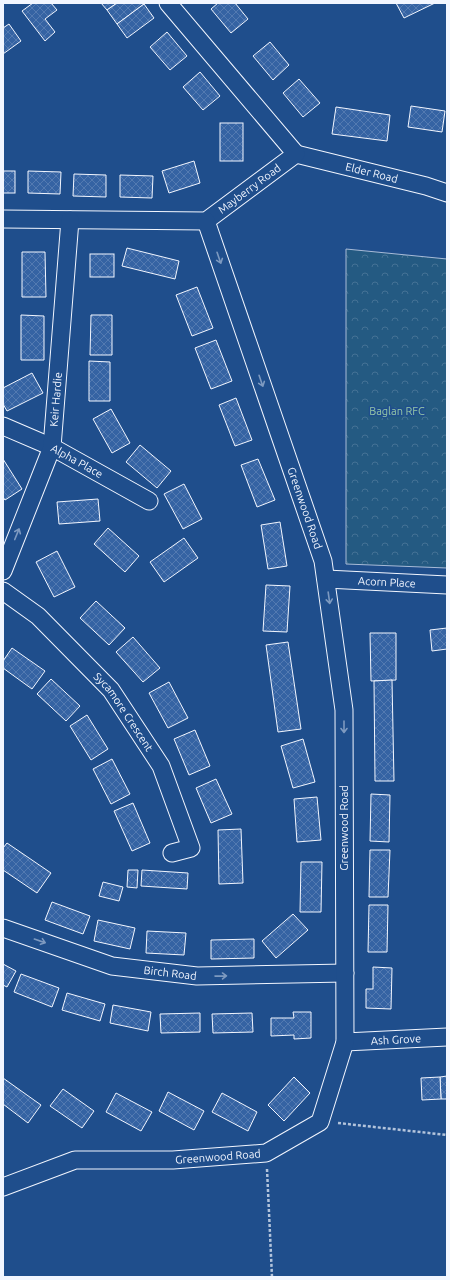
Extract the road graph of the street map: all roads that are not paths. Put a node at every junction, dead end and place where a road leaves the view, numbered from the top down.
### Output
1 (168, 3) edge
2 (296, 154) junction
3 (447, 193) edge
4 (3, 219) edge
5 (70, 220) junction
6 (206, 221) junction
7 (3, 426) edge
8 (52, 447) junction
9 (149, 501) dead end
10 (3, 570) edge
11 (326, 579) junction
12 (447, 584) edge
13 (3, 591) edge
14 (172, 853) dead end
15 (3, 928) edge
16 (345, 973) junction
17 (447, 1037) edge
18 (345, 1042) junction
19 (3, 1187) edge

1 - 2 street
2 - 3 street, Elder Road
2 - 6 street, Mayberry Road
4 - 5 street, Mayberry Road
5 - 6 street, Mayberry Road
5 - 8 street, Keir Hardie
6 -> 11 street, Greenwood Road
7 - 8 street, Alpha Place
8 - 9 street, Alpha Place
10 -> 8 street, Keir Hardie
11 - 12 street, Acorn Place
11 -> 16 street, Greenwood Road
13 - 14 street, Sycamore Crescent
15 -> 16 street, Birch Road
16 - 18 street, Greenwood Road
17 - 18 street, Ash Grove
18 - 19 street, Greenwood Road

